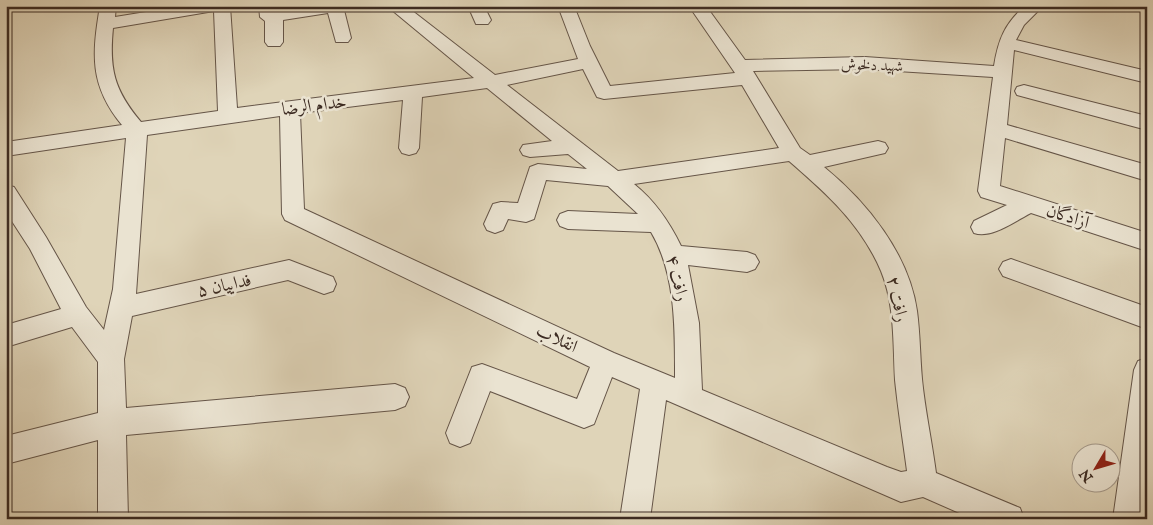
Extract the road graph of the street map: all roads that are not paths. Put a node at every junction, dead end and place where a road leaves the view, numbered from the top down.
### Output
1 (216, 6) edge
2 (222, 6) edge
3 (395, 6) edge
4 (566, 6) edge
5 (697, 6) edge
6 (1035, 6) edge
7 (338, 7) edge
8 (270, 11) edge
9 (106, 15) edge
10 (342, 38) dead end
11 (274, 42) dead end
12 (1006, 43) junction
13 (589, 62) junction
14 (744, 72) junction
15 (1003, 72) junction
16 (1147, 77) edge
17 (481, 89) junction
18 (1024, 91) dead end
19 (413, 92) junction
20 (290, 108) junction
21 (228, 116) junction
22 (1147, 123) edge
23 (997, 129) junction
24 (137, 130) junction
25 (572, 146) junction
26 (409, 148) dead end
27 (878, 148) dead end
28 (6, 150) edge
29 (530, 150) dead end
30 (799, 158) junction
31 (1147, 173) edge
32 (614, 179) junction
33 (6, 193) edge
34 (1030, 204) junction
35 (498, 217) dead end
36 (568, 220) dead end
37 (656, 223) junction
38 (982, 227) dead end
39 (1147, 242) edge
40 (672, 254) junction
41 (748, 262) dead end
42 (1011, 270) dead end
43 (324, 284) dead end
44 (121, 308) junction
45 (77, 314) junction
46 (1147, 318) edge
47 (6, 336) edge
48 (110, 359) junction
49 (605, 361) junction
50 (1147, 372) edge
51 (655, 383) junction
52 (395, 397) dead end
53 (689, 398) junction
54 (110, 423) junction
55 (460, 433) dead end
56 (6, 450) edge
57 (923, 482) junction
58 (1136, 503) edge
59 (113, 519) edge
60 (636, 519) edge
61 (1009, 519) edge

1 - 9 street
2 - 21 street
3 - 17 street, رافت ۴
4 - 13 street
5 - 14 street
6 - 12 street
7 - 8 street
7 - 10 street
8 - 11 street
9 - 24 street
12 - 15 street
12 - 16 street
13 - 14 street, شهید دلخوش
13 - 17 street, خدام الرضا
14 - 15 street, شهید دلخوش
14 - 30 street
15 - 23 street
17 - 19 street, خدام الرضا
17 - 25 street, رافت ۴
18 - 22 street
19 - 20 street, خدام الرضا
19 - 26 street
20 - 21 street, خدام الرضا
20 - 49 street, انقلاب
21 - 24 street, خدام الرضا
23 - 31 street
23 - 34 street, آزادگان
24 - 28 street, خدام الرضا
24 - 44 street
25 - 29 street
25 - 32 street, رافت ۴
27 - 30 street
30 - 32 street
30 - 57 street, رافت ۲
32 - 35 street
32 - 37 street, رافت ۴
33 - 45 street
34 - 38 street
34 - 39 street, آزادگان
36 - 37 street
37 - 40 street, رافت ۴
40 - 41 street
40 - 53 street, رافت ۴
42 - 46 street
43 - 44 street, فداییان ۵
44 - 48 street
45 - 47 street
45 - 48 street
48 - 54 street
49 - 51 street, انقلاب
49 - 55 street
50 - 58 street
51 - 53 street, انقلاب
51 - 60 street
52 - 54 street
53 - 57 street, انقلاب
54 - 56 street
54 - 59 street
57 - 61 street

